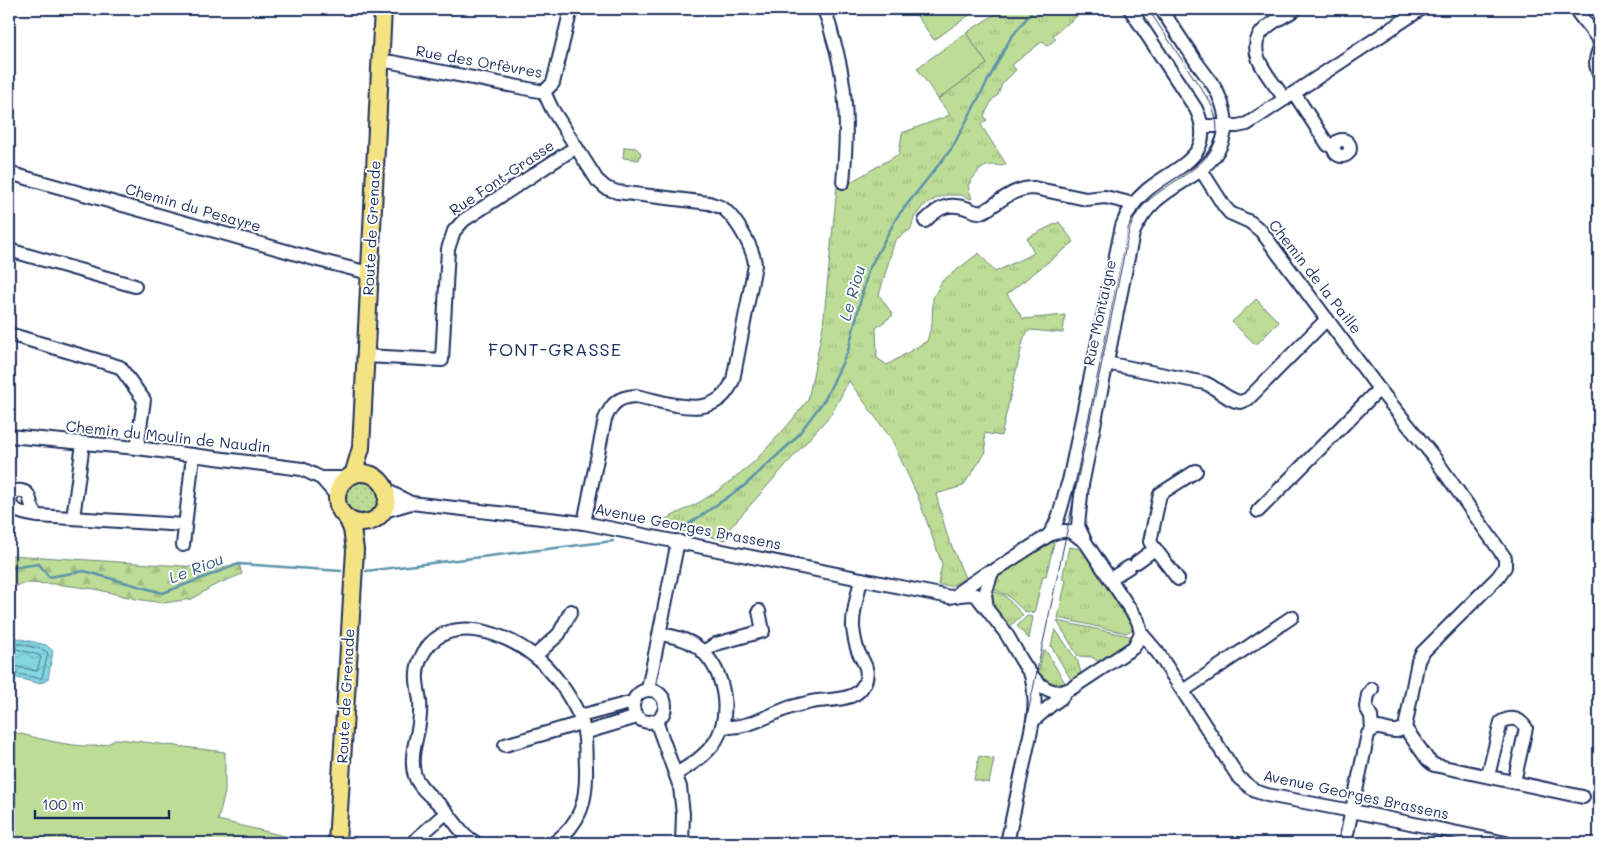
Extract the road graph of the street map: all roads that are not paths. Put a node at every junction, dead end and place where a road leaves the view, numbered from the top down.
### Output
1 (383, 9) edge
2 (571, 9) edge
3 (823, 9) edge
4 (1130, 9) edge
5 (1161, 9) edge
6 (1296, 9) edge
7 (1421, 9) edge
8 (1575, 9) edge
9 (1599, 40) edge
10 (1599, 50) edge
11 (380, 61) junction
12 (1599, 74) edge
13 (544, 92) junction
14 (1290, 96) junction
15 (1202, 126) junction
16 (1226, 126) junction
17 (1334, 146) dead end
18 (576, 147) junction
19 (1200, 170) junction
20 (9, 173) edge
21 (843, 182) dead end
22 (1132, 205) junction
23 (925, 221) dead end
24 (9, 250) edge
25 (369, 273) junction
26 (135, 286) dead end
27 (1326, 319) junction
28 (9, 334) edge
29 (365, 356) junction
30 (1106, 363) junction
31 (1379, 388) junction
32 (9, 436) edge
33 (83, 443) junction
34 (138, 448) junction
35 (361, 448) junction
36 (193, 455) junction
37 (1196, 471) dead end
38 (350, 476) junction
39 (374, 476) junction
40 (321, 478) junction
41 (386, 490) junction
42 (337, 496) junction
43 (411, 503) junction
44 (384, 511) junction
45 (1258, 511) dead end
46 (38, 516) dead end
47 (73, 518) junction
48 (347, 518) junction
49 (368, 522) junction
50 (584, 523) junction
51 (185, 525) junction
52 (1049, 535) junction
53 (678, 541) junction
54 (1086, 543) junction
55 (183, 545) dead end
56 (1155, 549) junction
57 (355, 550) junction
58 (992, 572) junction
59 (861, 579) junction
60 (1178, 579) dead end
61 (1110, 580) junction
62 (959, 594) junction
63 (987, 610) junction
64 (759, 611) dead end
65 (571, 612) dead end
66 (1292, 617) dead end
67 (1141, 633) junction
68 (661, 634) junction
69 (1134, 647) junction
70 (1152, 647) junction
71 (703, 652) junction
72 (535, 656) junction
73 (1031, 675) junction
74 (648, 689) junction
75 (1372, 689) dead end
76 (1066, 691) junction
77 (1183, 691) junction
78 (633, 702) junction
79 (637, 717) junction
80 (1034, 720) junction
81 (656, 721) junction
82 (582, 724) junction
83 (722, 726) junction
84 (1405, 728) junction
85 (1372, 729) junction
86 (505, 746) dead end
87 (676, 774) junction
88 (1488, 776) junction
89 (1514, 782) junction
90 (1583, 797) dead end
91 (1352, 810) junction
92 (447, 812) junction
93 (337, 843) edge
94 (412, 843) edge
95 (476, 843) edge
96 (554, 843) edge
97 (682, 843) edge
98 (1007, 843) edge
99 (1345, 843) edge
100 (1506, 843) edge

1 - 11 main road, Route de Grenade
2 - 13 street, Rue des Orfèvres
3 - 21 street
4 - 15 street
5 - 16 street
6 - 14 street
7 - 14 street
8 - 9 street
10 - 12 street
11 - 13 street, Rue des Orfèvres
11 - 25 main road, Route de Grenade
13 - 18 street
14 - 16 street
14 - 17 street
15 - 16 street
15 - 22 street, Rue Montaigne
16 - 19 street, Rue Montaigne
18 - 29 street, Rue Font-Grasse
18 - 50 street
19 - 27 street, Chemin de la Paille
19 - 30 street, Rue Montaigne
20 - 25 street, Chemin du Pesayre
22 - 23 street
22 - 52 street, Rue Montaigne
24 - 26 street
25 - 29 main road, Route de Grenade
27 - 30 street
27 - 31 street, Chemin de la Paille
28 - 34 street
29 - 35 main road, Route de Grenade
30 - 54 street, Rue Montaigne
31 - 45 street
31 - 84 street, Chemin de la Paille
32 - 33 street, Chemin du Moulin de Naudin
33 - 34 street, Chemin du Moulin de Naudin
33 - 47 street
34 - 36 street, Chemin du Moulin de Naudin
35 - 38 main road
35 - 39 main road
36 - 40 street, Chemin du Moulin de Naudin
36 - 51 street
37 - 56 street
38 - 39 main road
38 - 40 street, Chemin du Moulin de Naudin
38 - 42 main road
39 - 41 main road
40 - 42 street, Chemin du Moulin de Naudin
41 - 43 street, Avenue Georges Brassens
41 - 44 main road
42 - 48 main road
43 - 44 street, Avenue Georges Brassens
43 - 50 street, Avenue Georges Brassens
44 - 49 main road
46 - 47 street
47 - 51 street
48 - 49 main road
48 - 57 main road
49 - 57 main road
50 - 53 street, Avenue Georges Brassens
51 - 55 street
52 - 54 street
52 - 58 street
53 - 59 street, Avenue Georges Brassens
53 - 68 street
54 - 61 street
56 - 60 street
56 - 61 street
57 - 93 main road, Route de Grenade
58 - 62 street
58 - 63 street
59 - 62 street, Avenue Georges Brassens
59 - 83 street
61 - 67 street
62 - 63 street, Avenue Georges Brassens
63 - 73 street
64 - 71 street
65 - 72 street
66 - 77 street
67 - 69 street
67 - 70 street, Avenue Georges Brassens
68 - 71 street
68 - 74 street
69 - 70 street
69 - 76 street
70 - 77 street, Avenue Georges Brassens
71 - 83 street
72 - 82 street
72 - 92 street
73 - 76 street
73 - 80 street
74 - 78 street
74 - 81 street
75 - 85 street
76 - 80 street
77 - 91 street, Avenue Georges Brassens
78 - 79 street
78 - 82 street
79 - 81 street
79 - 82 street
80 - 98 street
81 - 87 street
82 - 86 street
82 - 96 street
83 - 87 street
84 - 85 street
84 - 88 street
85 - 91 street
87 - 97 street
88 - 89 street
88 - 89 street
89 - 90 street
91 - 99 street
91 - 100 street, Avenue Georges Brassens
92 - 94 street
92 - 95 street

